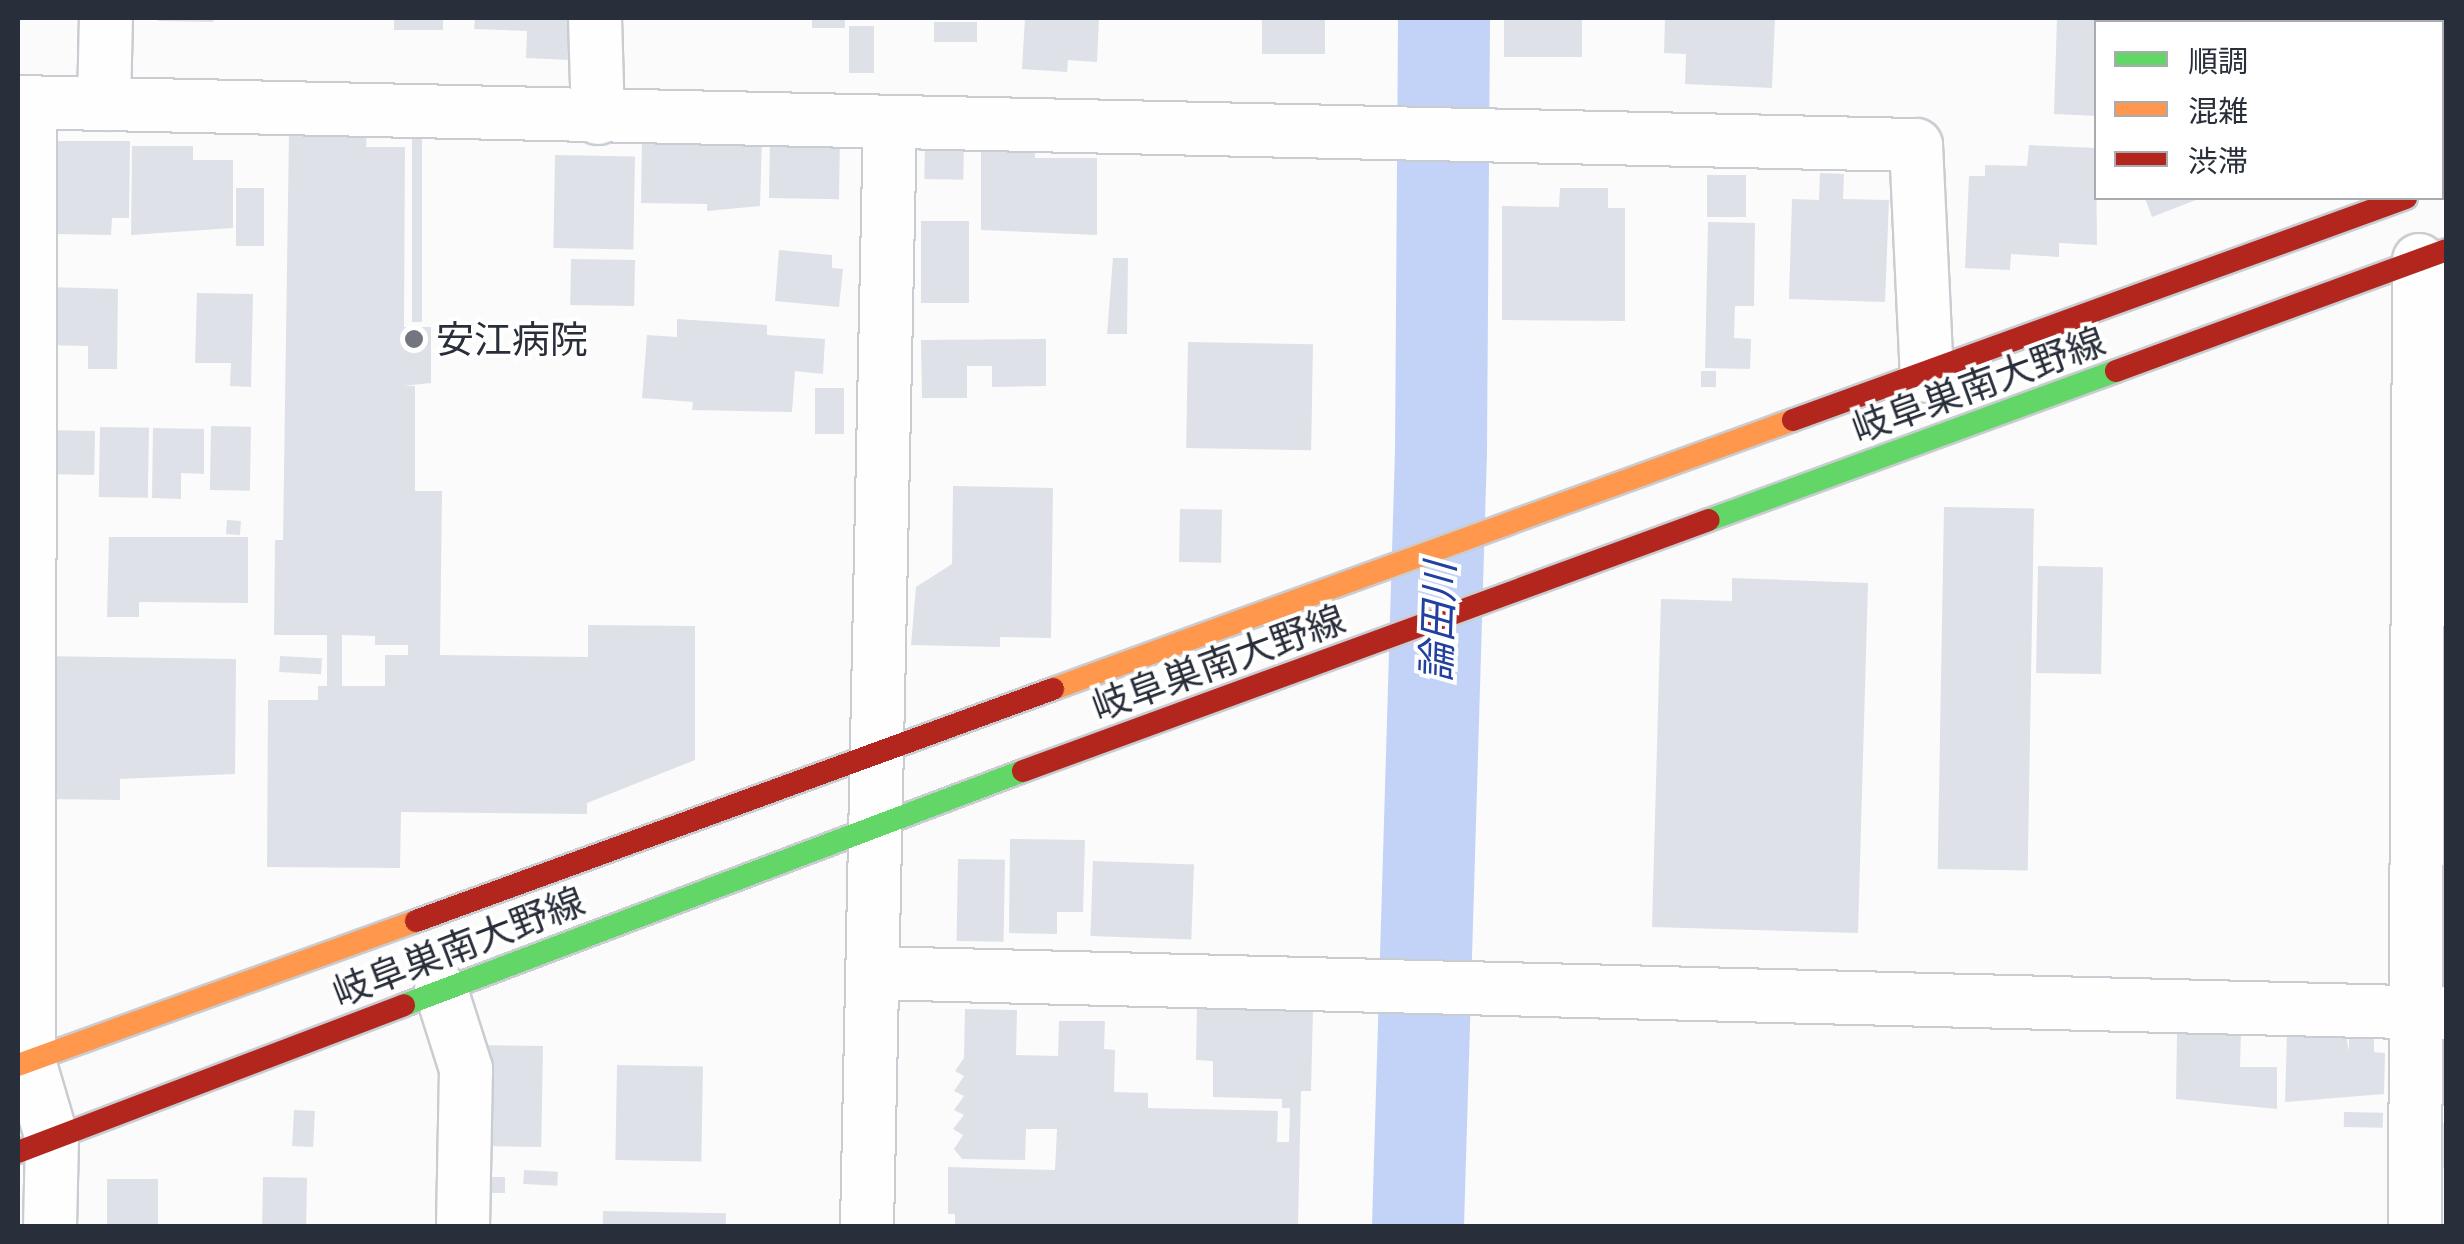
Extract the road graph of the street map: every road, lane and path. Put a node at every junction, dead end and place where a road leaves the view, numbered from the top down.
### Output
1 (106, 18) edge
2 (594, 18) edge
3 (24, 102) edge
4 (104, 104) junction
5 (598, 118) junction
6 (890, 123) junction
7 (2401, 200) edge
8 (2433, 255) edge
9 (1926, 376) junction
10 (880, 754) junction
11 (880, 822) junction
12 (874, 973) junction
13 (441, 990) junction
14 (2434, 1012) edge
15 (23, 1063) edge
16 (35, 1146) edge
17 (50, 1226) edge
18 (463, 1226) edge
19 (867, 1226) edge
20 (2415, 1226) edge

1 - 4 street
2 - 5 street
3 - 4 street
3 - 15 street
4 - 5 street
5 - 6 street
6 - 9 street
6 - 10 street
7 - 9 main road, 岐阜巣南大野線
8 - 11 main road, 岐阜巣南大野線
8 - 14 street
9 - 10 main road, 岐阜巣南大野線
10 - 11 street
10 - 15 main road, 岐阜巣南大野線
11 - 12 street
11 - 13 main road, 岐阜巣南大野線
12 - 14 street
12 - 19 street
13 - 16 main road, 岐阜巣南大野線
13 - 18 street
14 - 20 street
15 - 16 street
16 - 17 street

